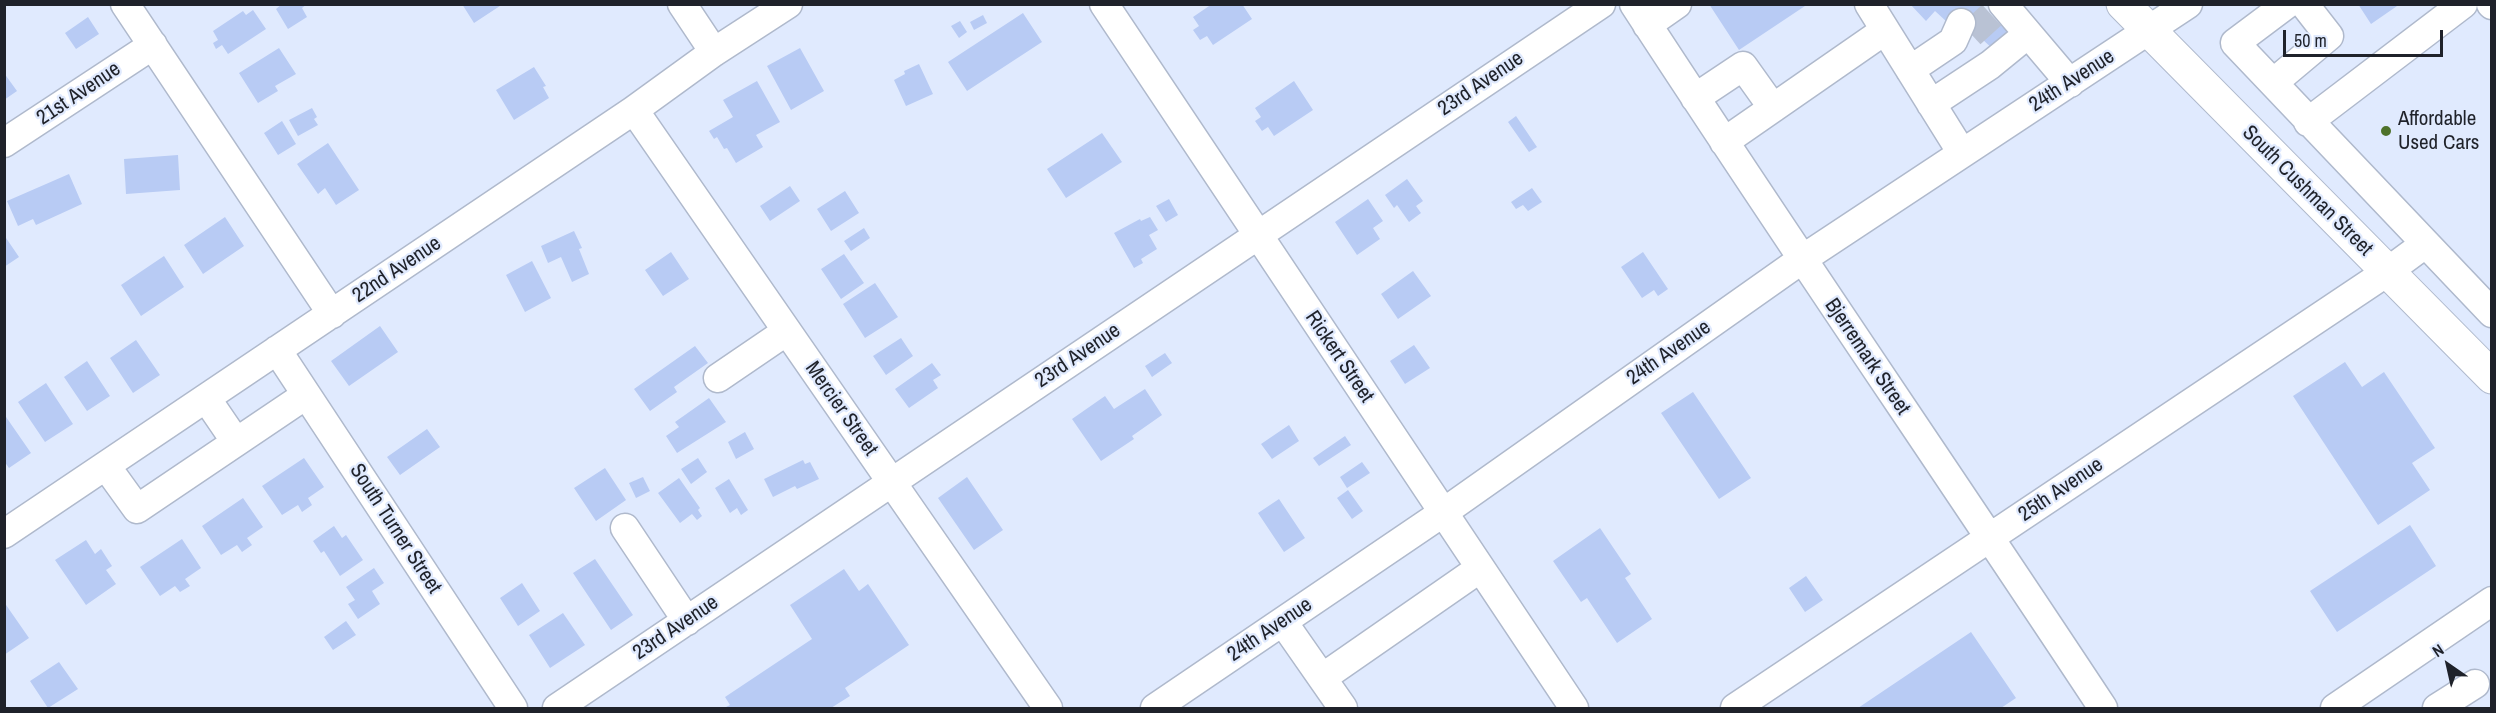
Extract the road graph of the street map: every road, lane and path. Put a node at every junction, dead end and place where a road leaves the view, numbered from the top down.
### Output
1 (125, 4) edge
2 (682, 4) edge
3 (788, 4) edge
4 (1104, 4) edge
5 (1600, 4) edge
6 (1677, 4) edge
7 (1869, 4) edge
8 (2123, 4) edge
9 (2188, 4) edge
10 (2287, 4) edge
11 (2304, 4) edge
12 (2463, 4) edge
13 (2011, 13) edge
14 (1640, 15) edge
15 (1884, 31) junction
16 (2149, 31) junction
17 (1962, 33) tunnel mouth
18 (153, 45) junction
19 (714, 52) junction
20 (1910, 70) junction
21 (2070, 82) junction
22 (2273, 83) junction
23 (1695, 98) junction
24 (1931, 104) junction
25 (1773, 108) junction
26 (634, 110) junction
27 (2308, 122) junction
28 (1724, 142) junction
29 (4, 143) edge
30 (1962, 153) junction
31 (1256, 235) junction
32 (2425, 244) junction
33 (1801, 260) junction
34 (2387, 272) junction
35 (2492, 313) edge
36 (332, 314) junction
37 (787, 331) junction
38 (277, 350) junction
39 (2486, 363) edge
40 (718, 378) dead end
41 (306, 395) junction
42 (206, 399) junction
43 (236, 442) junction
44 (106, 466) junction
45 (892, 483) junction
46 (1444, 512) junction
47 (625, 528) dead end
48 (4, 534) edge
49 (1990, 538) junction
50 (1479, 569) junction
51 (2492, 601) edge
52 (687, 621) junction
53 (1283, 622) junction
54 (1322, 678) junction
55 (2475, 684) dead end
56 (513, 708) edge
57 (556, 708) edge
58 (1048, 708) edge
59 (1155, 708) edge
60 (1343, 708) edge
61 (1574, 708) edge
62 (1735, 708) edge
63 (2103, 708) edge
64 (2335, 708) edge
65 (2437, 708) edge

1 - 18 street
2 - 19 street
3 - 19 street, 22nd Avenue
4 - 31 street, Rickert Street
5 - 31 street, 23rd Avenue
6 - 14 street
7 - 15 street
8 - 16 main road, South Cushman Street
9 - 16 street, 24th Avenue
10 - 22 street
11 - 22 street
12 - 27 street
13 - 21 street
13 - 24 street
14 - 23 street, Bjerremark Street
15 - 20 street
15 - 25 street
16 - 21 street, 24th Avenue
16 - 34 main road, South Cushman Street
17 - 20 street
18 - 29 street, 21st Avenue
18 - 36 street
19 - 26 street, 22nd Avenue
20 - 24 street
21 - 30 street, 24th Avenue
22 - 27 street
23 - 25 street
23 - 28 street, Bjerremark Street
24 - 30 street
25 - 28 street
26 - 36 street, 22nd Avenue
26 - 37 street, Mercier Street
27 - 32 street
28 - 33 street, Bjerremark Street
30 - 33 street, 24th Avenue
31 - 45 street, 23rd Avenue
31 - 46 street, Rickert Street
32 - 34 street, 25th Avenue
32 - 35 street
33 - 46 street, 24th Avenue
33 - 49 street, Bjerremark Street
34 - 39 main road, South Cushman Street
34 - 49 street, 25th Avenue
36 - 38 street, 22nd Avenue
37 - 40 street
37 - 45 street, Mercier Street
38 - 41 street, South Turner Street
38 - 42 street, 22nd Avenue
41 - 43 street
41 - 56 street, South Turner Street
42 - 43 street
42 - 44 street, 22nd Avenue
43 - 44 street
44 - 48 street, 22nd Avenue
45 - 52 street, 23rd Avenue
45 - 58 street, Mercier Street
46 - 50 street, Rickert Street
46 - 53 street, 24th Avenue
47 - 52 street
49 - 62 street, 25th Avenue
49 - 63 street, Bjerremark Street
50 - 54 street
50 - 61 street, Rickert Street
51 - 64 street
52 - 57 street, 23rd Avenue
53 - 54 street
53 - 59 street, 24th Avenue
54 - 60 street
55 - 65 street

